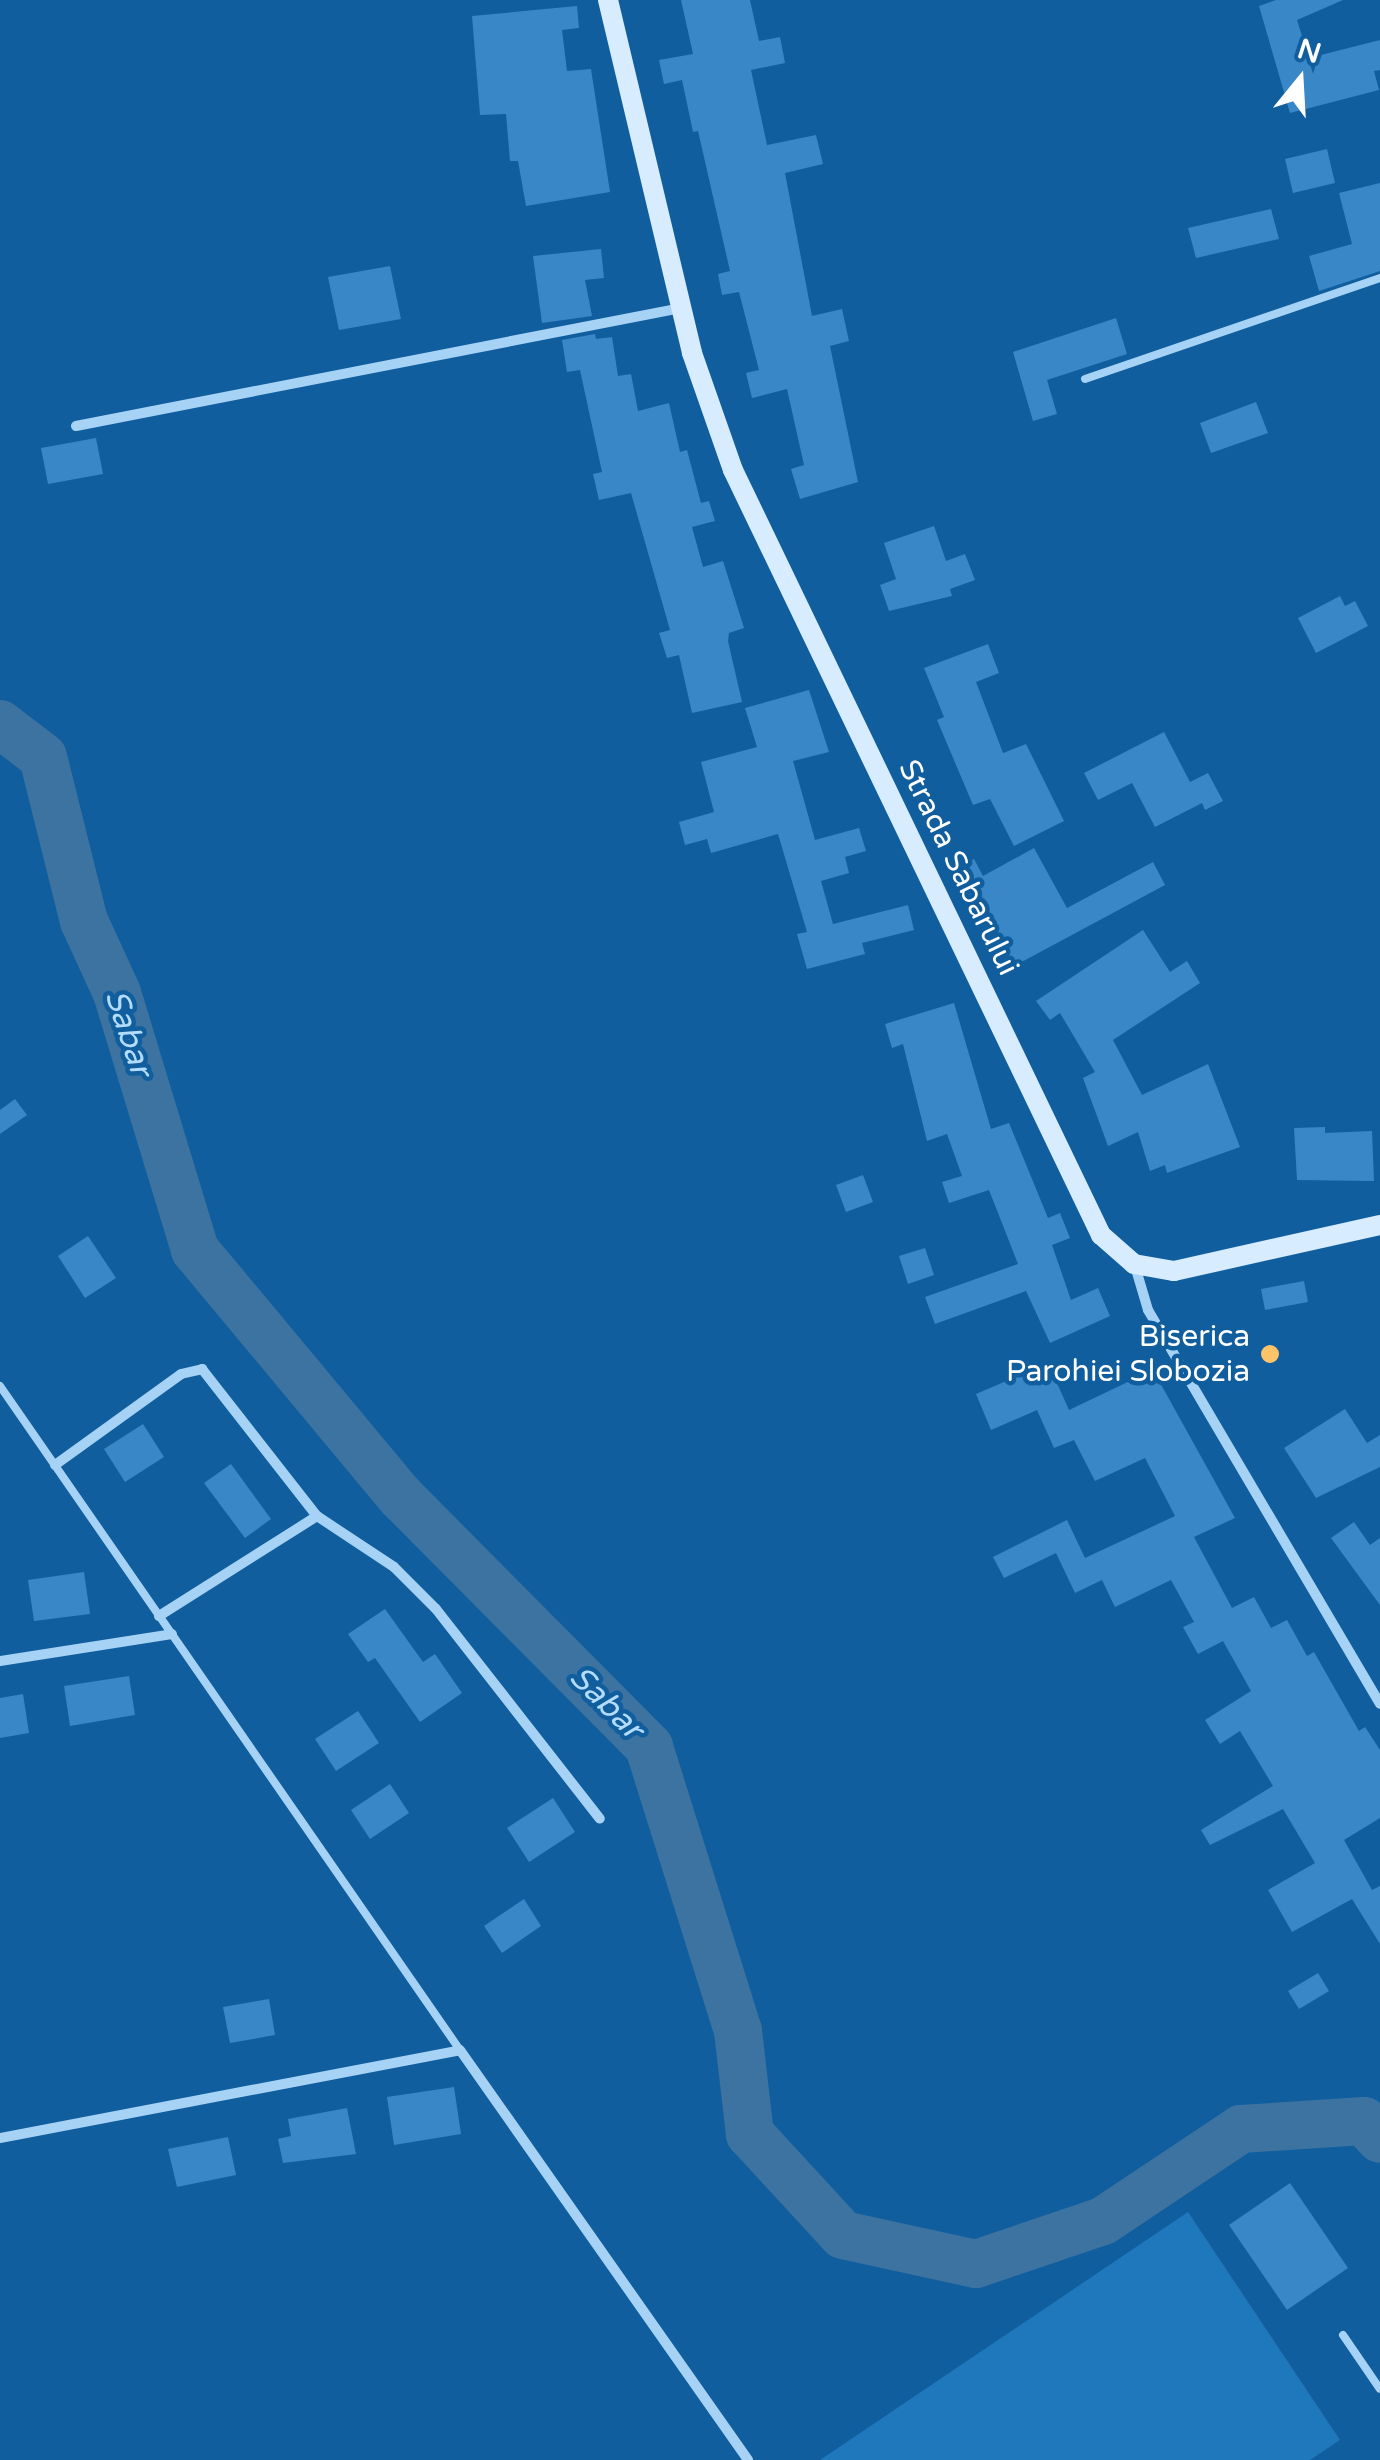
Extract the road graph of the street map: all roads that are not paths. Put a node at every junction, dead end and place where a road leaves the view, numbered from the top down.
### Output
1 (608, 0) edge
2 (1380, 278) edge
3 (680, 308) junction
4 (1086, 379) dead end
5 (76, 426) dead end
6 (1380, 1225) edge
7 (1134, 1264) junction
8 (0, 1386) edge
9 (55, 1465) junction
10 (317, 1516) junction
11 (159, 1616) junction
12 (172, 1634) junction
13 (0, 1661) edge
14 (1380, 1704) edge
15 (600, 1820) dead end
16 (460, 2050) junction
17 (0, 2138) edge
18 (1343, 2335) dead end
19 (1380, 2389) edge
20 (748, 2460) edge

1 - 3 main road, Strada Sabarului
2 - 4 lane
3 - 5 street
3 - 7 main road, Strada Sabarului
6 - 7 main road
7 - 14 street, Strada Sabarului
8 - 9 lane
9 - 10 street
9 - 11 lane
10 - 11 street
10 - 15 street
11 - 12 lane
12 - 13 street
12 - 16 lane
16 - 17 street
16 - 20 street
18 - 19 lane

